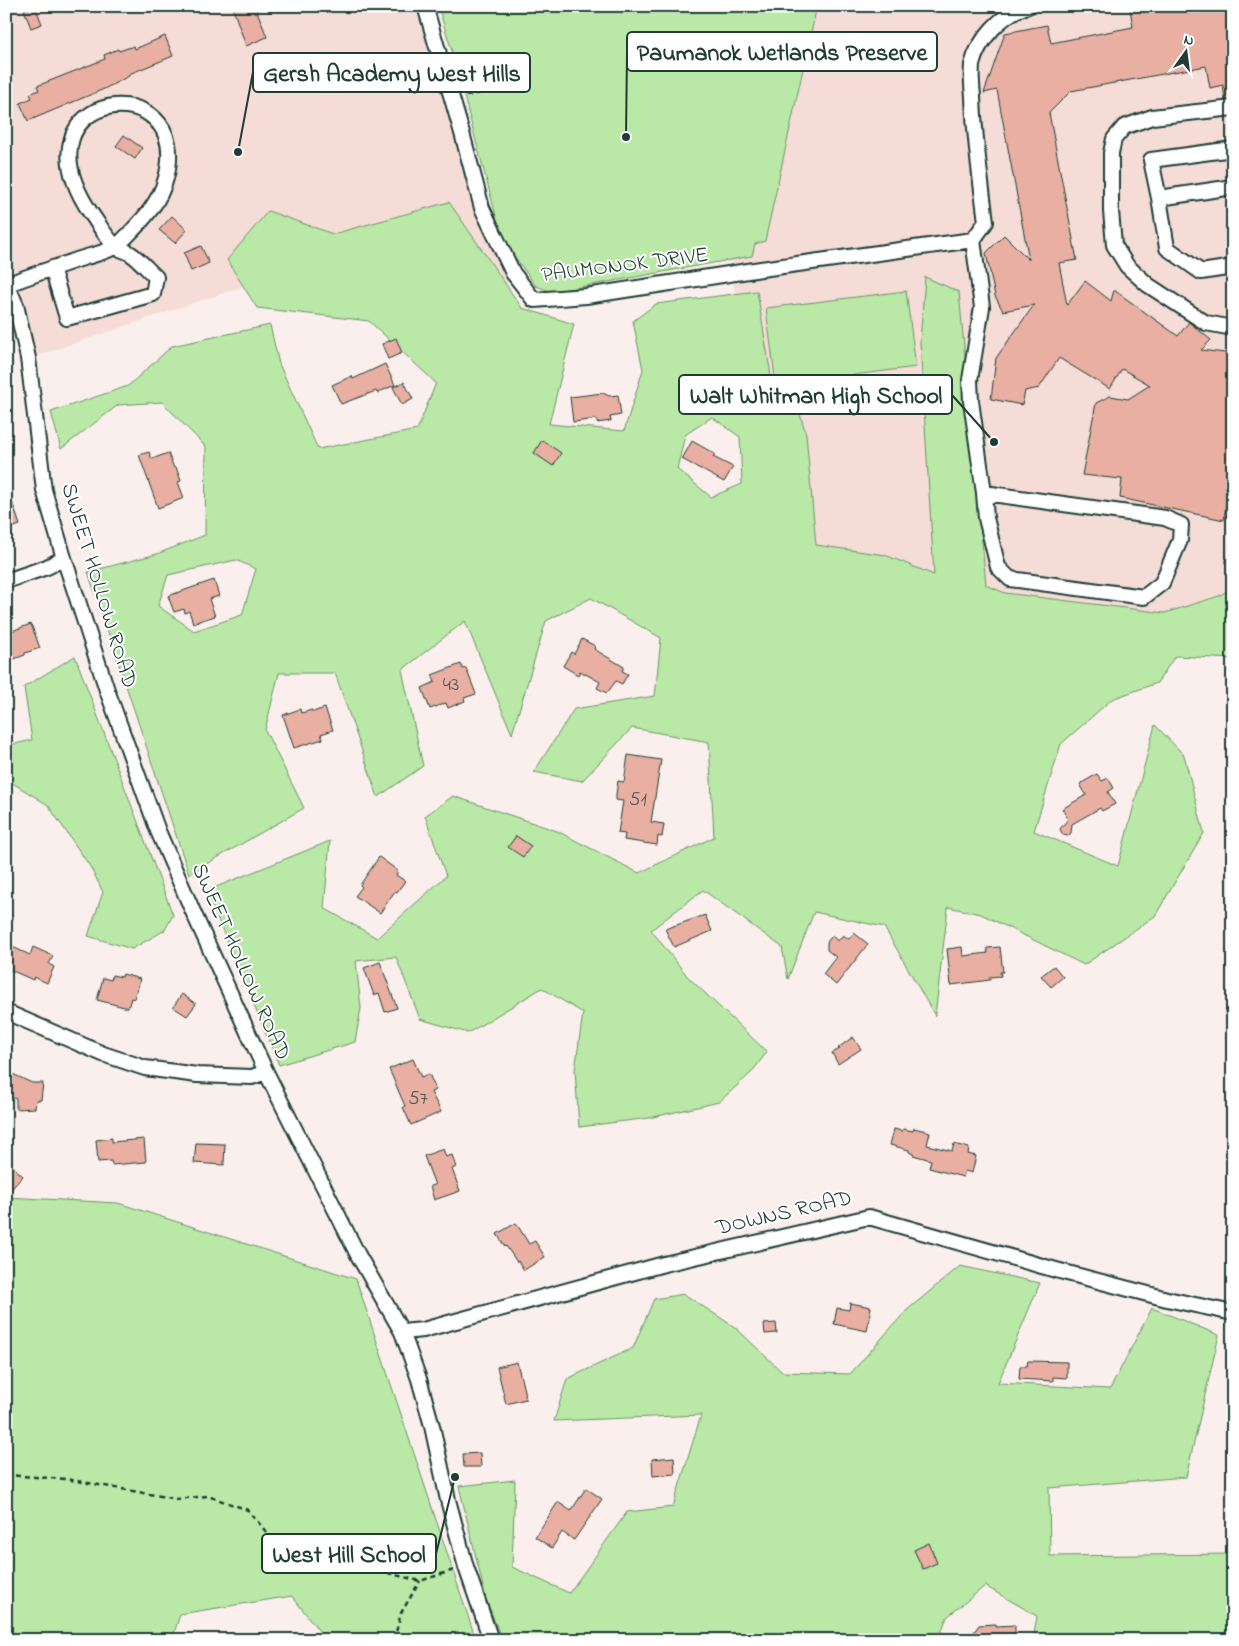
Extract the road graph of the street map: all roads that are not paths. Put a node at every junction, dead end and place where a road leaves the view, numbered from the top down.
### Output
1 (425, 6) edge
2 (1028, 6) edge
3 (1233, 108) edge
4 (1233, 149) edge
5 (1233, 187) edge
6 (1159, 198) junction
7 (973, 240) junction
8 (116, 247) junction
9 (1233, 267) edge
10 (52, 268) junction
11 (7, 283) edge
12 (1233, 328) edge
13 (984, 493) junction
14 (64, 558) junction
15 (6, 581) edge
16 (6, 1012) edge
17 (266, 1072) junction
18 (1233, 1313) edge
19 (402, 1332) junction
20 (491, 1640) edge

1 - 7 street, PAUMONOK DRIVE
2 - 7 street
3 - 12 street
4 - 6 street
5 - 6 street
6 - 9 street
7 - 13 street
8 - 8 street
8 - 10 street
8 - 10 street
10 - 11 street
11 - 14 street, SWEET HOLLOW ROAD
13 - 13 street
14 - 15 street
14 - 17 street, SWEET HOLLOW ROAD
16 - 17 street
17 - 19 street, SWEET HOLLOW ROAD
18 - 19 street, DOWNS ROAD
19 - 20 street, SWEET HOLLOW ROAD

